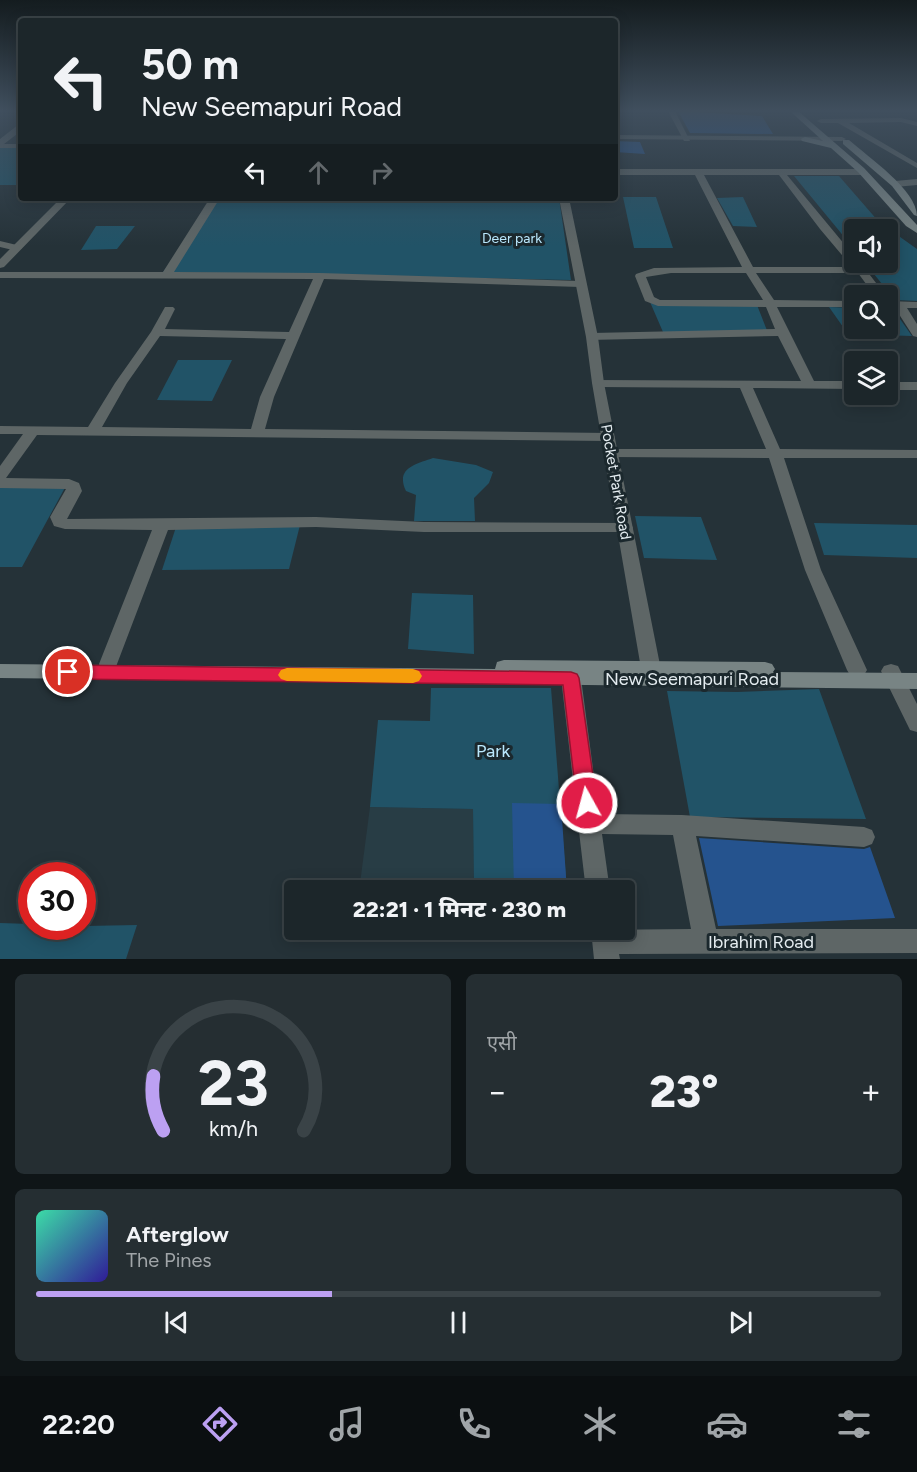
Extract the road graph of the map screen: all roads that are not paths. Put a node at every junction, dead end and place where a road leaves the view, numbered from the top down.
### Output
1 (850, 156) edge
2 (856, 156) edge
3 (899, 156) edge
4 (917, 166) edge
5 (618, 172) edge
6 (699, 172) junction
7 (782, 172) junction
8 (863, 172) junction
9 (917, 182) edge
10 (894, 184) junction
11 (63, 201) edge
12 (213, 201) edge
13 (565, 201) edge
14 (917, 213) edge
15 (917, 230) edge
16 (0, 244) edge
17 (16, 248) junction
18 (844, 250) edge
19 (0, 265) edge
20 (749, 270) junction
21 (844, 270) edge
22 (0, 274) edge
23 (167, 275) junction
24 (320, 276) junction
25 (580, 284) junction
26 (770, 303) junction
27 (844, 304) edge
28 (898, 304) edge
29 (917, 305) edge
30 (169, 309) dead end
31 (898, 310) edge
32 (157, 332) junction
33 (782, 332) junction
34 (917, 333) edge
35 (293, 336) junction
36 (592, 337) junction
37 (598, 383) junction
38 (745, 384) junction
39 (809, 384) junction
40 (844, 385) edge
41 (898, 386) edge
42 (917, 386) edge
43 (0, 430) edge
44 (33, 430) junction
45 (93, 431) junction
46 (257, 433) junction
47 (608, 437) junction
48 (611, 453) junction
49 (775, 454) junction
50 (917, 454) edge
51 (0, 476) edge
52 (0, 483) edge
53 (162, 525) junction
54 (625, 528) junction
55 (0, 663) edge
56 (108, 664) junction
57 (857, 670) junction
58 (0, 671) edge
59 (917, 671) edge
60 (652, 674) junction
61 (893, 676) junction
62 (571, 678) junction
63 (917, 681) edge
64 (917, 724) edge
65 (590, 824) junction
66 (682, 825) junction
67 (864, 837) dead end
68 (597, 880) edge
69 (917, 941) edge
70 (706, 942) junction
71 (605, 944) edge

1 - 8 main road
2 - 10 main road
3 - 4 street
5 - 6 street
6 - 7 street
6 - 20 street
7 - 8 street
7 - 18 street
8 - 15 main road
9 - 10 street
10 - 14 main road
11 - 17 street
12 - 23 street
13 - 25 street, Pocket Park Road
16 - 17 street
17 - 19 street
20 - 21 street
20 - 26 street
20 - 26 street
22 - 23 street
23 - 24 street
24 - 25 street
24 - 35 street
25 - 36 street, Pocket Park Road
26 - 27 street
26 - 33 street
28 - 29 street
30 - 32 street
31 - 34 street
32 - 35 street
32 - 45 street
33 - 36 street
33 - 39 street
35 - 46 street
36 - 37 street, Pocket Park Road
37 - 38 street
37 - 47 street, Pocket Park Road
38 - 39 street
38 - 49 street
39 - 40 street
41 - 42 street
43 - 44 street
44 - 45 street
44 - 51 street
45 - 46 street
46 - 47 street
47 - 48 street, Pocket Park Road
48 - 49 street
48 - 54 street, Pocket Park Road
49 - 50 street
49 - 57 street
52 - 53 street
53 - 54 street
53 - 56 street
54 - 60 street, Pocket Park Road
55 - 56 main road, New Seemapuri Road
56 - 60 main road, New Seemapuri Road
57 - 60 main road, New Seemapuri Road
57 - 61 main road, New Seemapuri Road
58 - 62 main road, New Seemapuri Road
59 - 61 main road, New Seemapuri Road
60 - 61 main road, New Seemapuri Road
60 - 62 main road, New Seemapuri Road
61 - 63 main road, New Seemapuri Road
61 - 64 street
62 - 65 street
65 - 66 street
65 - 68 street
66 - 67 street
66 - 70 street
69 - 70 street, Ibrahim Road
70 - 71 street, Ibrahim Road

